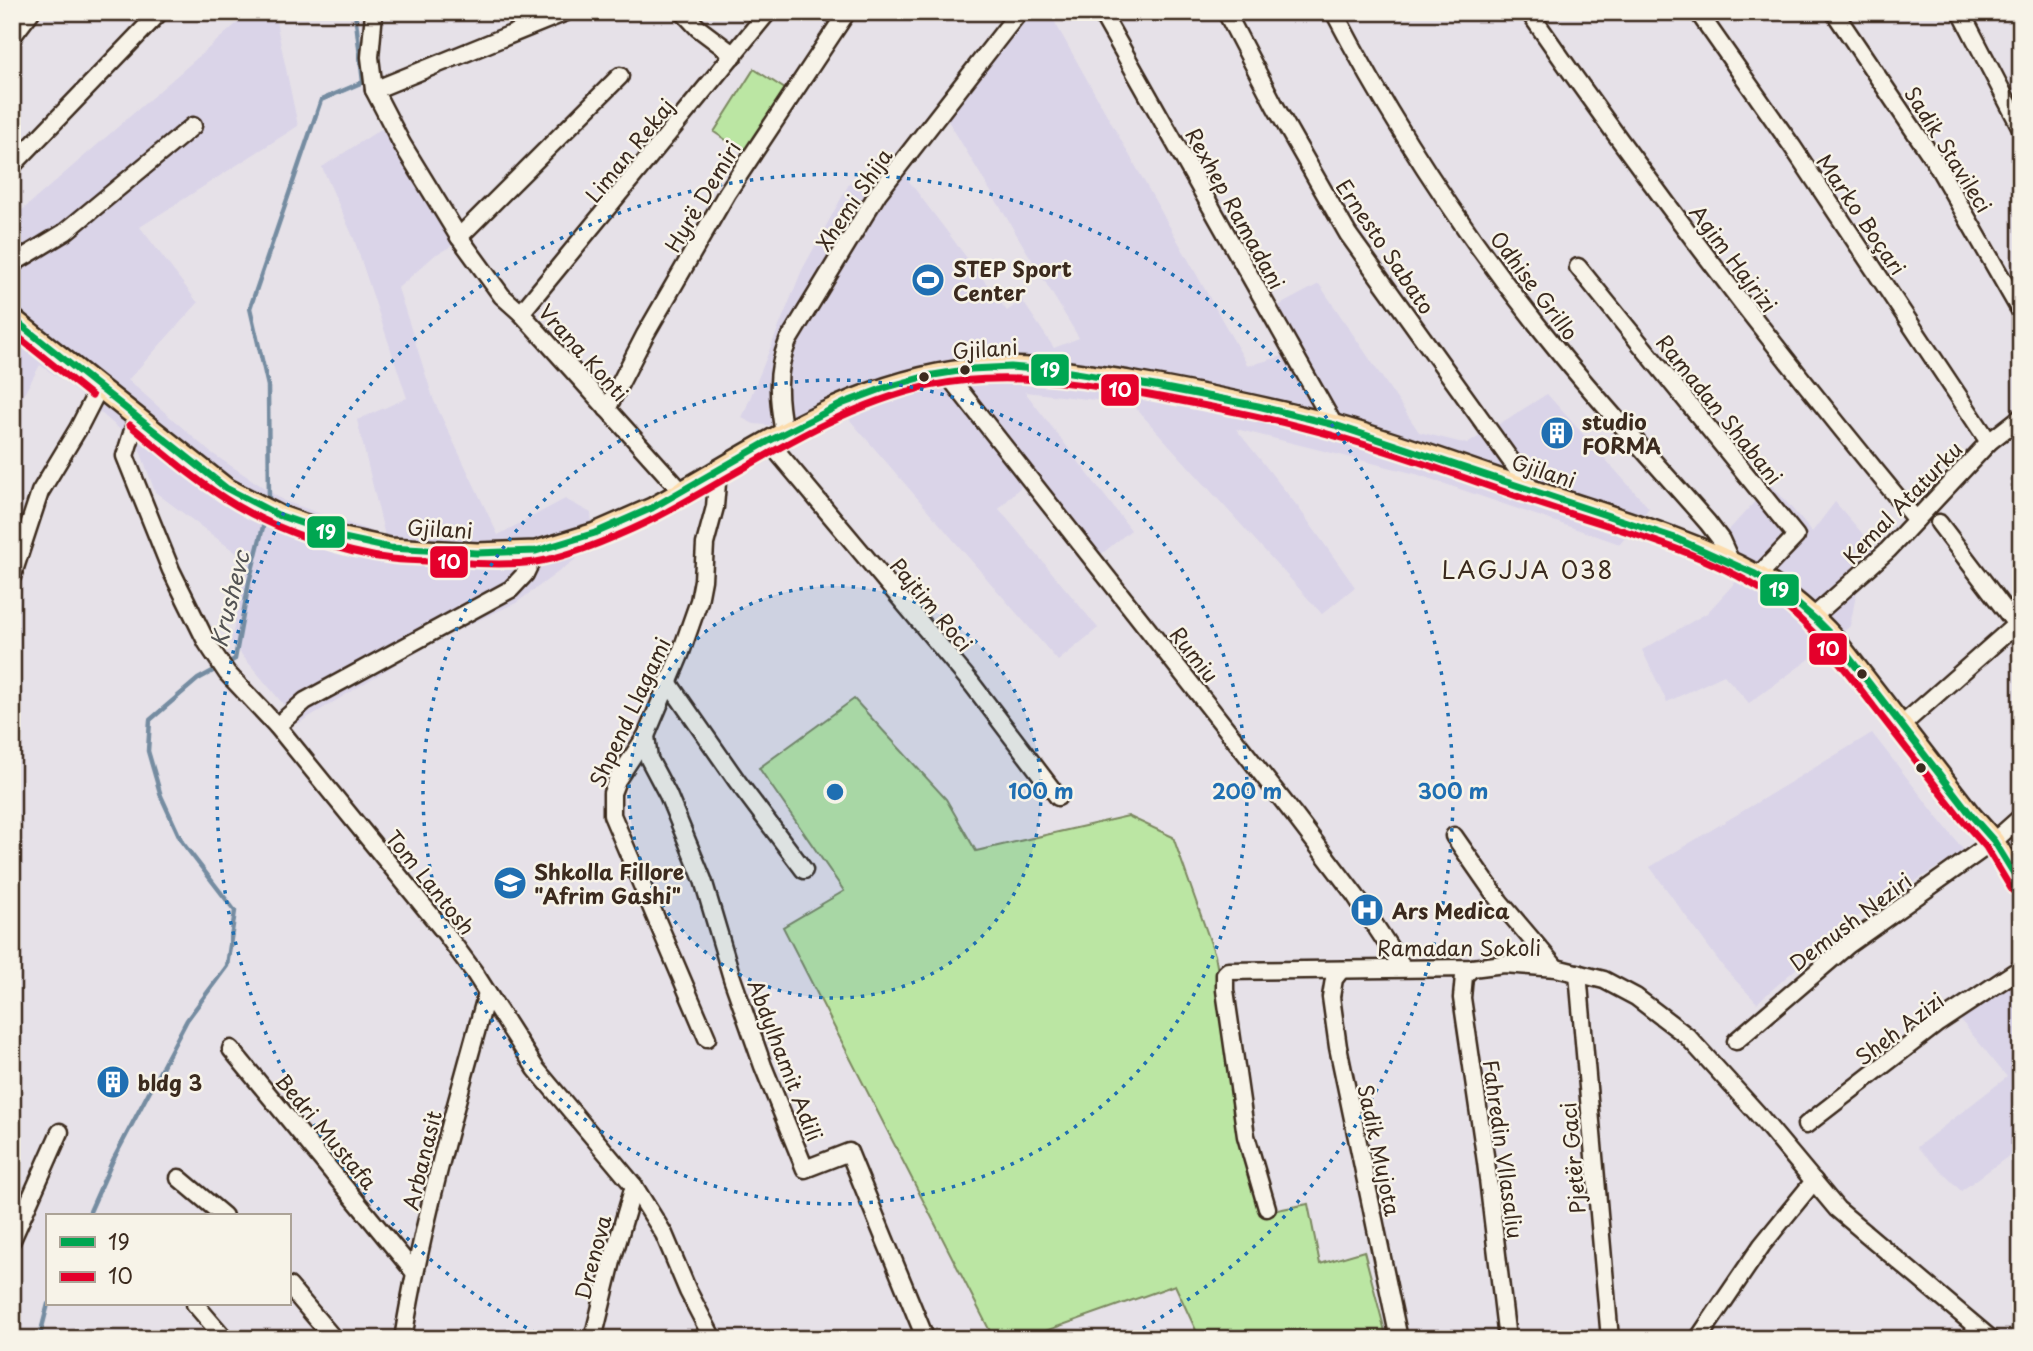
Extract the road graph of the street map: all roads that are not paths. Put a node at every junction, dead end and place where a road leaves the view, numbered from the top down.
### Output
1 (31, 12) edge
2 (160, 12) edge
3 (374, 12) edge
4 (566, 12) edge
5 (684, 12) edge
6 (768, 12) edge
7 (847, 12) edge
8 (1019, 12) edge
9 (1101, 12) edge
10 (1226, 12) edge
11 (1334, 12) edge
12 (1529, 12) edge
13 (1698, 12) edge
14 (1834, 12) edge
15 (1961, 12) edge
16 (12, 37) edge
17 (734, 55) junction
18 (620, 76) dead end
19 (374, 90) junction
20 (193, 126) dead end
21 (2021, 128) edge
22 (12, 166) edge
23 (459, 237) junction
24 (12, 264) edge
25 (1578, 267) dead end
26 (2021, 312) edge
27 (521, 313) junction
28 (12, 318) edge
29 (947, 373) junction
30 (99, 388) junction
31 (607, 409) junction
32 (137, 417) junction
33 (2021, 417) edge
34 (1334, 425) junction
35 (777, 437) junction
36 (1989, 442) junction
37 (718, 471) junction
38 (1532, 490) junction
39 (682, 492) junction
40 (1916, 520) junction
41 (1939, 523) dead end
42 (536, 551) junction
43 (1731, 562) junction
44 (1758, 576) junction
45 (12, 577) edge
46 (1813, 617) junction
47 (2019, 625) edge
48 (668, 682) junction
49 (1902, 725) junction
50 (277, 726) junction
51 (646, 736) junction
52 (1058, 797) dead end
53 (2021, 817) edge
54 (1454, 836) dead end
55 (1994, 841) junction
56 (804, 870) dead end
57 (2021, 884) edge
58 (1403, 968) junction
59 (1472, 968) junction
60 (1556, 968) junction
61 (2021, 968) edge
62 (1341, 970) junction
63 (1578, 973) junction
64 (487, 993) junction
65 (707, 1038) dead end
66 (1737, 1041) dead end
67 (231, 1049) dead end
68 (1806, 1125) dead end
69 (60, 1132) dead end
70 (179, 1178) dead end
71 (1814, 1181) junction
72 (634, 1186) junction
73 (1267, 1208) dead end
74 (223, 1214) edge
75 (12, 1240) edge
76 (415, 1273) junction
77 (290, 1287) edge
78 (197, 1306) edge
79 (924, 1335) dead end
80 (225, 1339) edge
81 (334, 1339) edge
82 (402, 1339) edge
83 (593, 1339) edge
84 (713, 1339) edge
85 (1399, 1339) edge
86 (1507, 1339) edge
87 (1610, 1339) edge
88 (1698, 1339) edge
89 (1991, 1339) edge

1 - 16 street
2 - 22 street
3 - 19 street
4 - 19 street
5 - 17 street
6 - 17 street, Liman Rekaj
7 - 31 street, Hyrë Demiri
8 - 35 street, Xhemi Shija
9 - 34 street, Rexhep Ramadani
10 - 38 street, Ernesto Sabato
11 - 43 street, Odhise Grillo
12 - 40 street, Agim Hajrizi
13 - 36 street, Marko Boçari
14 - 26 street, Sadik Stavileci
15 - 21 street
17 - 27 street, Liman Rekaj
18 - 23 street
19 - 23 street, Vrana Konti
20 - 24 street
23 - 27 street, Vrana Konti
25 - 44 street, Ramadan Shabani
27 - 31 street, Vrana Konti
28 - 30 main road, Gjilani
29 - 34 main road, Gjilani
29 - 35 main road, Gjilani
29 - 58 street, Rumiu
30 - 32 main road, Gjilani
30 - 45 street
31 - 39 street, Vrana Konti
32 - 42 main road, Gjilani
32 - 50 street, Tom Lantosh
33 - 36 street, Kemal Ataturku
34 - 38 main road, Gjilani
35 - 37 main road, Gjilani
35 - 52 street, Pajtim Roci
36 - 40 street, Kemal Ataturku
37 - 39 main road, Gjilani
37 - 48 street, Shpend Llagami
38 - 43 main road, Gjilani
39 - 42 main road, Gjilani
40 - 46 street, Kemal Ataturku
41 - 47 street
42 - 50 street
43 - 44 main road, Gjilani
44 - 46 main road, Gjilani
46 - 49 main road, Gjilani
47 - 49 street
48 - 51 street, Shpend Llagami
48 - 56 street
49 - 55 main road, Gjilani
50 - 64 street, Tom Lantosh
51 - 65 street, Shpend Llagami
51 - 79 street, Abdylhamit Adili
53 - 55 street, Demush Neziri
54 - 60 street
55 - 57 main road, Gjilani
55 - 66 street, Demush Neziri
58 - 59 street, Ramadan Sokoli
58 - 62 street, Ramadan Sokoli
59 - 60 street, Ramadan Sokoli
59 - 86 street, Fahredin Vllasaliu
60 - 63 street, Ramadan Sokoli
61 - 68 street, Sheh Azizi
62 - 73 street, Ramadan Sokoli
62 - 85 street, Sadik Mujota
63 - 71 street, Ramadan Sokoli
63 - 87 street, Pjetër Gaci
64 - 72 street, Tom Lantosh
64 - 76 street, Arbanasit
67 - 76 street, Bedri Mustafa
69 - 75 street
70 - 74 street
71 - 88 street
71 - 89 street, Ramadan Sokoli
72 - 83 street, Drenova
72 - 84 street, Tom Lantosh
76 - 82 street, Arbanasit
77 - 81 street
78 - 80 street

